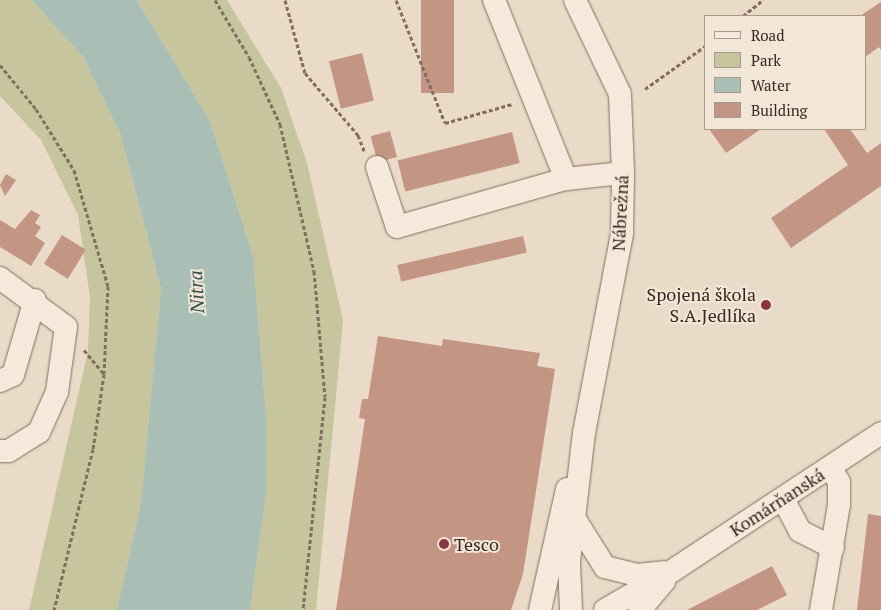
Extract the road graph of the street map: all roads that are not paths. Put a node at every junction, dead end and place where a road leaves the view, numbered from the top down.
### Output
1 (494, 0) edge
2 (575, 0) edge
3 (377, 166) road end
4 (623, 173) junction
5 (566, 179) junction
6 (0, 278) edge
7 (35, 300) junction
8 (0, 381) edge
9 (584, 433) junction
10 (881, 433) edge
11 (0, 451) edge
12 (830, 467) junction
13 (783, 499) junction
14 (574, 518) junction
15 (833, 548) junction
16 (672, 571) junction
17 (540, 610) edge
18 (571, 610) edge
19 (605, 610) edge
20 (640, 610) edge
21 (821, 610) edge

1 - 5 street
2 - 4 street, Nábrežná
3 - 5 street
4 - 5 street
4 - 9 street, Nábrežná
6 - 7 street
7 - 8 street
7 - 11 street
9 - 14 street, Nábrežná
9 - 17 street, Nábrežná
10 - 12 street, Komárňanská
12 - 13 street, Komárňanská
12 - 15 street
13 - 15 street
13 - 16 street, Komárňanská
14 - 16 street
14 - 18 street, Nábrežná
15 - 21 street
16 - 19 street, Komárňanská
16 - 20 street, Komárňanská

